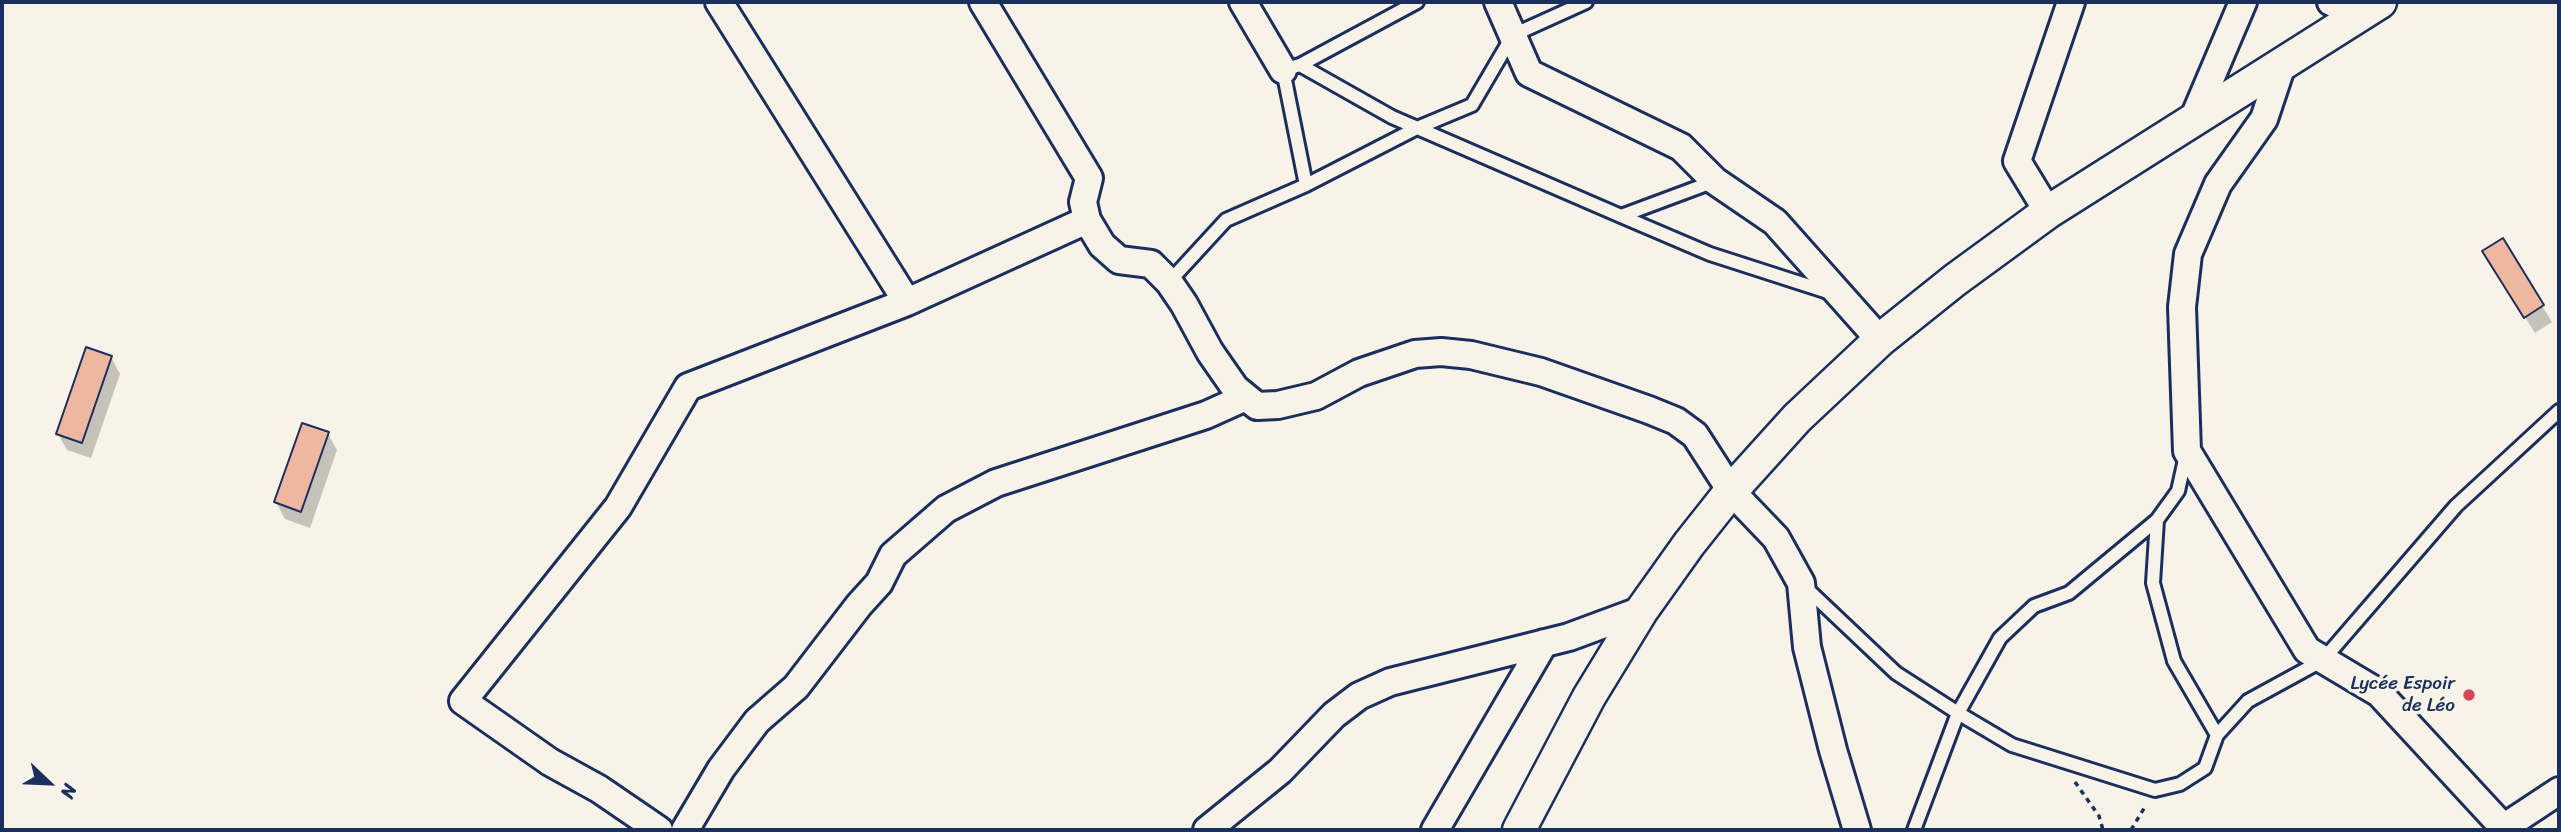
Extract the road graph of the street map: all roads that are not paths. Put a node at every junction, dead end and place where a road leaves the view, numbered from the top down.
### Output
1 (719, 2) edge
2 (983, 2) edge
3 (1243, 2) edge
4 (1417, 2) edge
5 (1497, 2) edge
6 (1586, 2) edge
7 (2071, 2) edge
8 (2243, 2) edge
9 (2330, 2) edge
10 (2370, 8) edge
11 (1513, 35) junction
12 (2283, 65) junction
13 (1292, 68) junction
14 (2193, 122) junction
15 (1417, 128) junction
16 (1715, 181) junction
17 (1306, 185) junction
18 (2048, 212) junction
19 (1621, 216) junction
20 (1087, 220) junction
21 (1169, 282) junction
22 (1841, 296) junction
23 (907, 302) junction
24 (1880, 340) junction
25 (1245, 397) junction
26 (2559, 411) edge
27 (2187, 451) junction
28 (1731, 491) junction
29 (2157, 520) junction
30 (1801, 583) junction
31 (1642, 610) junction
32 (1544, 643) junction
33 (2323, 660) junction
34 (1958, 713) junction
35 (2217, 734) junction
36 (2559, 791) edge
37 (2502, 829) edge
38 (659, 830) edge
39 (685, 830) edge
40 (1207, 830) edge
41 (1436, 830) edge
42 (1519, 830) edge
43 (1857, 830) edge
44 (1914, 830) edge

1 - 23 street
2 - 20 street
3 - 13 street
4 - 13 lane
5 - 11 street
6 - 11 lane
7 - 18 street
8 - 14 street
9 - 10 street
10 - 12 street
11 - 15 lane
11 - 16 street
12 - 14 street
12 - 27 street
13 - 15 lane
13 - 17 lane
14 - 18 street
15 - 17 lane
15 - 19 lane
16 - 19 lane
16 - 22 street
17 - 21 lane
18 - 24 street
19 - 22 lane
20 - 21 street
20 - 23 street
21 - 25 street
22 - 24 street
23 - 38 street
24 - 28 street
25 - 28 street
25 - 39 street
26 - 33 lane
27 - 29 lane
27 - 33 street
28 - 30 street
28 - 31 street
29 - 34 lane
29 - 35 lane
30 - 34 lane
30 - 43 street
31 - 32 street
31 - 42 street
32 - 40 street
32 - 41 street
33 - 35 lane
33 - 37 street
34 - 35 lane
34 - 44 lane
36 - 37 street

